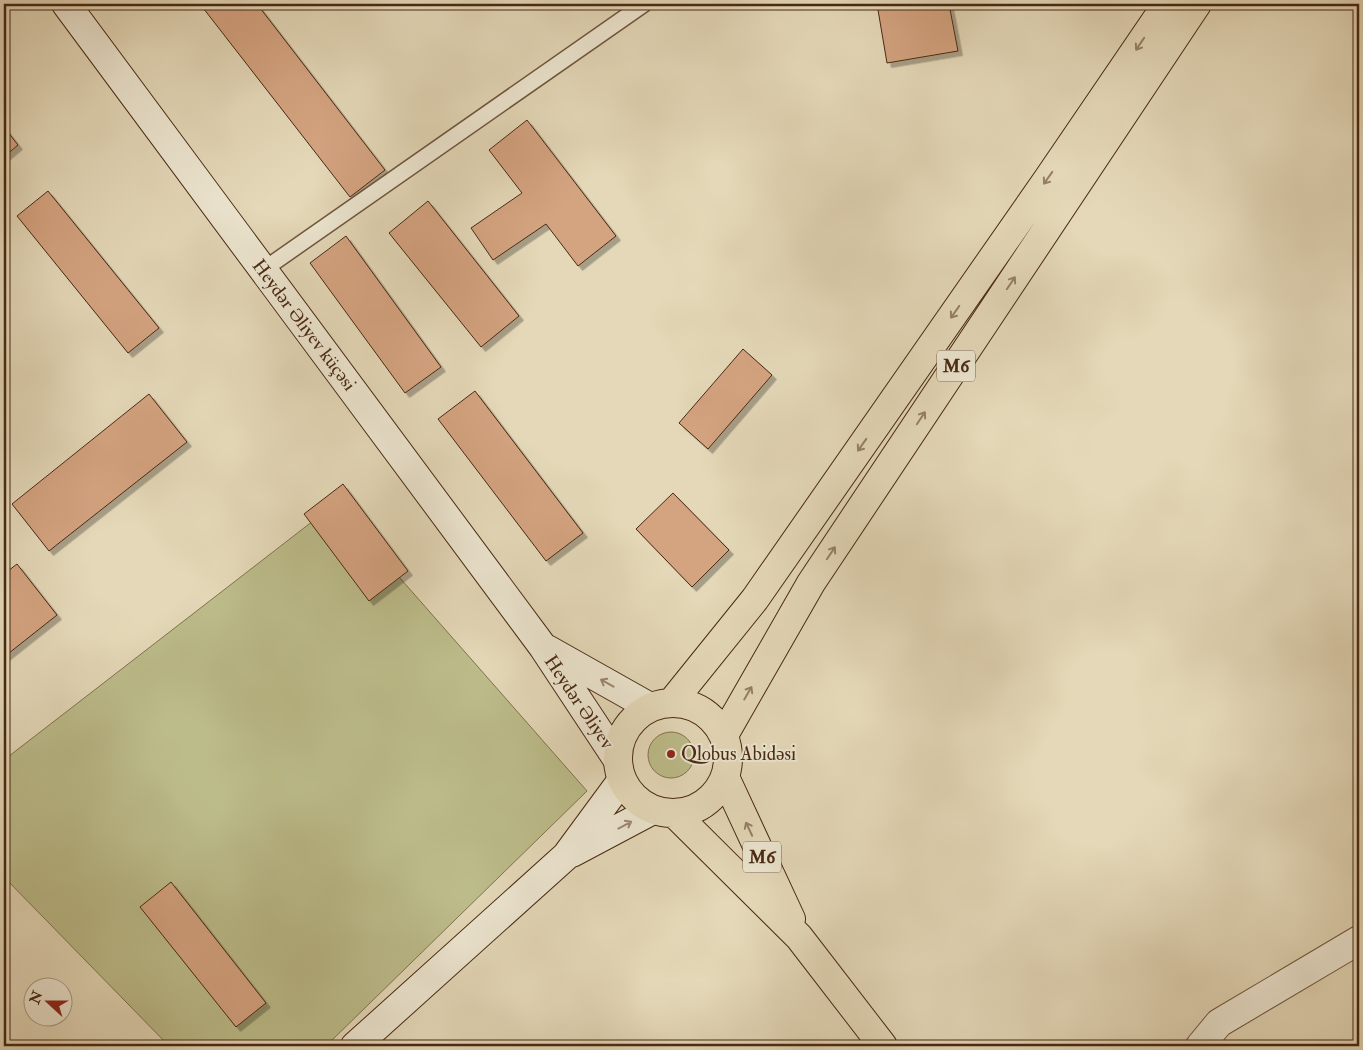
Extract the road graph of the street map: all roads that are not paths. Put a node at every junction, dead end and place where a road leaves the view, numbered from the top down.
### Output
1 (66, 4) edge
2 (644, 4) edge
3 (1167, 4) edge
4 (1197, 4) edge
5 (263, 270) junction
6 (543, 647) junction
7 (661, 704) junction
8 (724, 735) junction
9 (620, 770) junction
10 (725, 778) junction
11 (664, 812) junction
12 (566, 856) junction
13 (799, 937) junction
14 (1359, 940) edge
15 (355, 1046) edge
16 (884, 1046) edge
17 (1200, 1046) edge

1 - 5 main road, Heydər Əliyev küçəsi
2 - 5 lane
3 -> 7 highway, M6
8 -> 4 highway, M6
5 - 6 main road, Heydər Əliyev küçəsi
7 -> 6 main road, Heydər Əliyev
6 - 9 main road, Heydər Əliyev
7 - 8 highway
7 - 9 highway
8 - 10 highway
9 - 11 highway
9 - 12 main road
10 - 11 highway
13 -> 10 highway, M6
12 -> 11 main road
11 - 13 highway, M6
12 - 15 main road
13 - 16 highway, M6
14 - 17 main road

